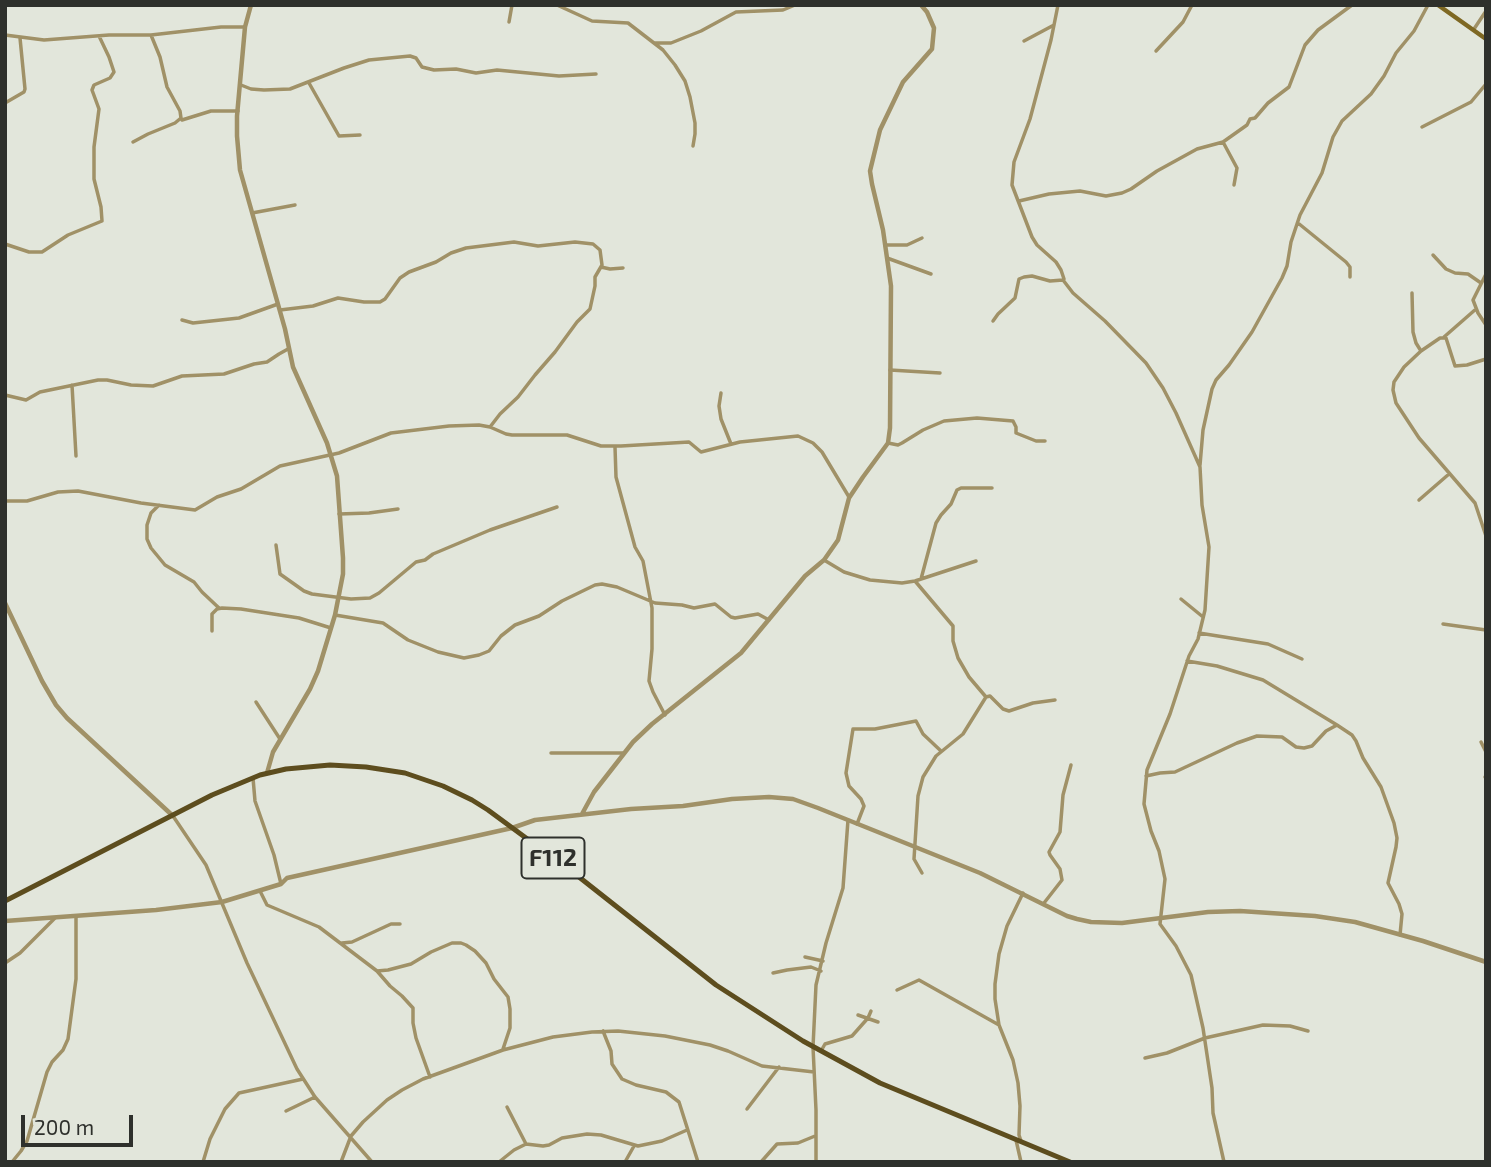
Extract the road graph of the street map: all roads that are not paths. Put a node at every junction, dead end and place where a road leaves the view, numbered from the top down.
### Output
1 (251, 5) edge
2 (512, 5) edge
3 (557, 5) edge
4 (796, 5) edge
5 (921, 5) edge
6 (1058, 5) edge
7 (1192, 5) edge
8 (1352, 5) edge
9 (1428, 5) edge
10 (1438, 5) edge
11 (1486, 10) edge
12 (509, 22) dead end
13 (1054, 25) junction
14 (245, 27) junction
15 (1474, 29) junction
16 (5, 35) edge
17 (151, 35) junction
18 (99, 36) junction
19 (20, 38) junction
20 (1486, 38) edge
21 (1024, 41) dead end
22 (655, 43) junction
23 (1156, 51) dead end
24 (596, 74) dead end
25 (309, 82) junction
26 (1486, 84) edge
27 (241, 85) junction
28 (5, 103) edge
29 (238, 111) junction
30 (180, 121) junction
31 (1422, 127) dead end
32 (360, 135) dead end
33 (133, 142) dead end
34 (1223, 142) junction
35 (692, 146) dead end
36 (1234, 185) dead end
37 (1019, 201) junction
38 (295, 205) dead end
39 (252, 214) junction
40 (1297, 223) junction
41 (922, 239) dead end
42 (5, 244) edge
43 (885, 244) junction
44 (1433, 255) dead end
45 (887, 258) junction
46 (601, 267) junction
47 (623, 268) dead end
48 (931, 274) dead end
49 (1486, 274) edge
50 (1350, 277) dead end
51 (1063, 280) junction
52 (1482, 282) junction
53 (1412, 293) dead end
54 (278, 304) junction
55 (1476, 309) junction
56 (280, 310) junction
57 (182, 320) dead end
58 (993, 321) dead end
59 (1486, 325) edge
60 (1444, 337) junction
61 (288, 349) junction
62 (1421, 351) junction
63 (1486, 359) edge
64 (890, 370) junction
65 (940, 373) dead end
66 (72, 385) junction
67 (721, 393) dead end
68 (5, 395) edge
69 (489, 427) junction
70 (1045, 440) dead end
71 (888, 443) junction
72 (731, 444) junction
73 (615, 447) junction
74 (1201, 451) junction
75 (331, 455) junction
76 (76, 456) dead end
77 (1196, 458) junction
78 (1200, 467) junction
79 (1450, 474) junction
80 (992, 488) dead end
81 (849, 498) junction
82 (1419, 500) dead end
83 (5, 501) edge
84 (159, 505) junction
85 (557, 507) dead end
86 (398, 509) dead end
87 (339, 514) junction
88 (1486, 536) edge
89 (276, 545) dead end
90 (824, 560) junction
91 (976, 561) dead end
92 (921, 579) junction
93 (915, 581) junction
94 (338, 596) junction
95 (1181, 599) dead end
96 (650, 601) junction
97 (5, 603) edge
98 (219, 608) junction
99 (335, 615) junction
100 (1203, 617) junction
101 (769, 620) junction
102 (1443, 624) dead end
103 (331, 628) junction
104 (1486, 630) edge
105 (212, 631) dead end
106 (1199, 633) junction
107 (1302, 659) dead end
108 (1187, 661) junction
109 (986, 697) junction
110 (1055, 700) dead end
111 (256, 702) dead end
112 (665, 715) junction
113 (1337, 725) junction
114 (280, 739) junction
115 (1481, 742) dead end
116 (941, 751) junction
117 (1486, 752) edge
118 (551, 753) dead end
119 (623, 753) junction
120 (1071, 765) dead end
121 (267, 773) junction
122 (1146, 776) junction
123 (253, 778) junction
124 (582, 815) junction
125 (173, 816) junction
126 (848, 820) junction
127 (857, 824) junction
128 (512, 828) junction
129 (916, 847) junction
130 (922, 873) dead end
131 (281, 884) junction
132 (260, 891) junction
133 (1023, 893) junction
134 (5, 901) edge
135 (222, 902) junction
136 (1044, 904) junction
137 (76, 916) junction
138 (56, 918) junction
139 (1161, 919) junction
140 (5, 921) edge
141 (400, 924) dead end
142 (1400, 935) junction
143 (340, 943) junction
144 (805, 957) dead end
145 (823, 961) junction
146 (1486, 962) edge
147 (5, 963) edge
148 (377, 971) junction
149 (821, 971) junction
150 (774, 973) dead end
151 (897, 990) dead end
152 (871, 1011) dead end
153 (858, 1015) dead end
154 (868, 1018) junction
155 (878, 1022) dead end
156 (999, 1025) junction
157 (603, 1031) junction
158 (1308, 1031) dead end
159 (1205, 1038) junction
160 (813, 1047) junction
161 (503, 1050) junction
162 (821, 1051) junction
163 (1145, 1058) dead end
164 (779, 1067) junction
165 (814, 1072) junction
166 (430, 1077) junction
167 (303, 1079) junction
168 (315, 1097) junction
169 (507, 1107) dead end
170 (747, 1109) dead end
171 (286, 1111) dead end
172 (687, 1130) junction
173 (351, 1136) junction
174 (816, 1136) junction
175 (1018, 1140) junction
176 (526, 1144) junction
177 (634, 1146) junction
178 (12, 1162) edge
179 (203, 1162) edge
180 (341, 1162) edge
181 (372, 1162) edge
182 (499, 1162) edge
183 (625, 1162) edge
184 (698, 1162) edge
185 (761, 1162) edge
186 (816, 1162) edge
187 (1021, 1162) edge
188 (1070, 1162) edge
189 (1224, 1162) edge

1 - 14 street
2 - 12 street
3 - 22 street
4 - 22 street
5 - 43 street
6 - 13 street
7 - 23 street
8 - 34 street
9 - 40 street
10 - 15 main road
11 - 15 street
13 - 21 street
13 - 37 street
14 - 17 street
14 - 27 street
15 - 20 main road
16 - 19 street
17 - 18 street
17 - 30 street
18 - 19 street
18 - 42 street
19 - 28 street
22 - 35 street
24 - 25 street
25 - 27 street
25 - 32 street
26 - 31 street
27 - 29 street
29 - 30 street
29 - 39 street
30 - 33 street
34 - 36 street
34 - 37 street
37 - 51 street
38 - 39 street
39 - 54 street
40 - 50 street
40 - 74 street
41 - 43 street
43 - 45 street
44 - 52 street
45 - 48 street
45 - 64 street
46 - 47 street
46 - 56 street
46 - 69 street
49 - 52 street
51 - 58 street
51 - 77 street
52 - 55 street
53 - 62 street
54 - 56 street
54 - 57 street
55 - 59 street
55 - 60 street
56 - 61 street
60 - 62 street
60 - 63 street
61 - 66 street
61 - 75 street
62 - 79 street
64 - 65 street
64 - 71 street
66 - 68 street
66 - 76 street
67 - 72 street
69 - 73 street
69 - 75 street
70 - 71 street
71 - 81 street
72 - 73 street
72 - 81 street
73 - 96 street
74 - 77 street
74 - 78 street
75 - 84 street
75 - 87 street
77 - 78 street
78 - 100 street
79 - 82 street
79 - 88 street
80 - 92 street
81 - 90 street
83 - 84 street
84 - 98 street
85 - 94 street
86 - 87 street
87 - 94 street
89 - 94 street
90 - 93 street
90 - 101 street
91 - 92 street
92 - 93 street
93 - 109 street
94 - 99 street
95 - 100 street
96 - 99 street
96 - 101 street
96 - 112 street
97 - 125 street
98 - 103 street
98 - 105 street
99 - 103 street
100 - 106 street
101 - 112 street
102 - 104 street
103 - 114 street
106 - 107 street
106 - 108 street
108 - 113 street
108 - 122 street
109 - 110 street
109 - 116 street
111 - 114 street
112 - 119 street
113 - 122 street
113 - 142 street
114 - 121 street
115 - 117 street
116 - 127 street
116 - 129 street
118 - 119 street
119 - 124 street
120 - 136 street
121 - 123 main road, F112
121 - 128 main road, F112
122 - 139 street
123 - 125 main road, F112
123 - 131 street
124 - 126 street
124 - 128 street
125 - 134 main road, F112
125 - 135 street
126 - 127 street
126 - 145 street
127 - 129 street
128 - 131 street
128 - 160 main road, F112
129 - 130 street
129 - 133 street
131 - 132 street
132 - 135 street
132 - 143 street
133 - 136 street
133 - 156 street
135 - 137 street
135 - 167 street
136 - 139 street
137 - 138 street
137 - 178 street
138 - 140 street
138 - 147 street
139 - 142 street
139 - 159 street
141 - 143 street
142 - 146 street
143 - 148 street
144 - 145 street
145 - 149 street
148 - 161 street
148 - 166 street
149 - 150 street
149 - 160 street
151 - 156 street
152 - 154 street
153 - 154 street
154 - 155 street
154 - 162 street
156 - 175 street
157 - 161 street
157 - 164 street
157 - 172 street
158 - 159 street
159 - 163 street
159 - 189 street
160 - 162 main road, F112
160 - 165 street
161 - 166 street
162 - 175 main road, F112
164 - 165 street
164 - 170 street
165 - 174 street
166 - 173 street
167 - 168 street
167 - 179 street
168 - 171 street
168 - 173 street
169 - 176 street
172 - 177 street
172 - 184 street
173 - 180 street
173 - 181 street
174 - 185 street
174 - 186 street
175 - 187 street
175 - 188 main road, F112
176 - 177 street
176 - 182 street
177 - 183 street

